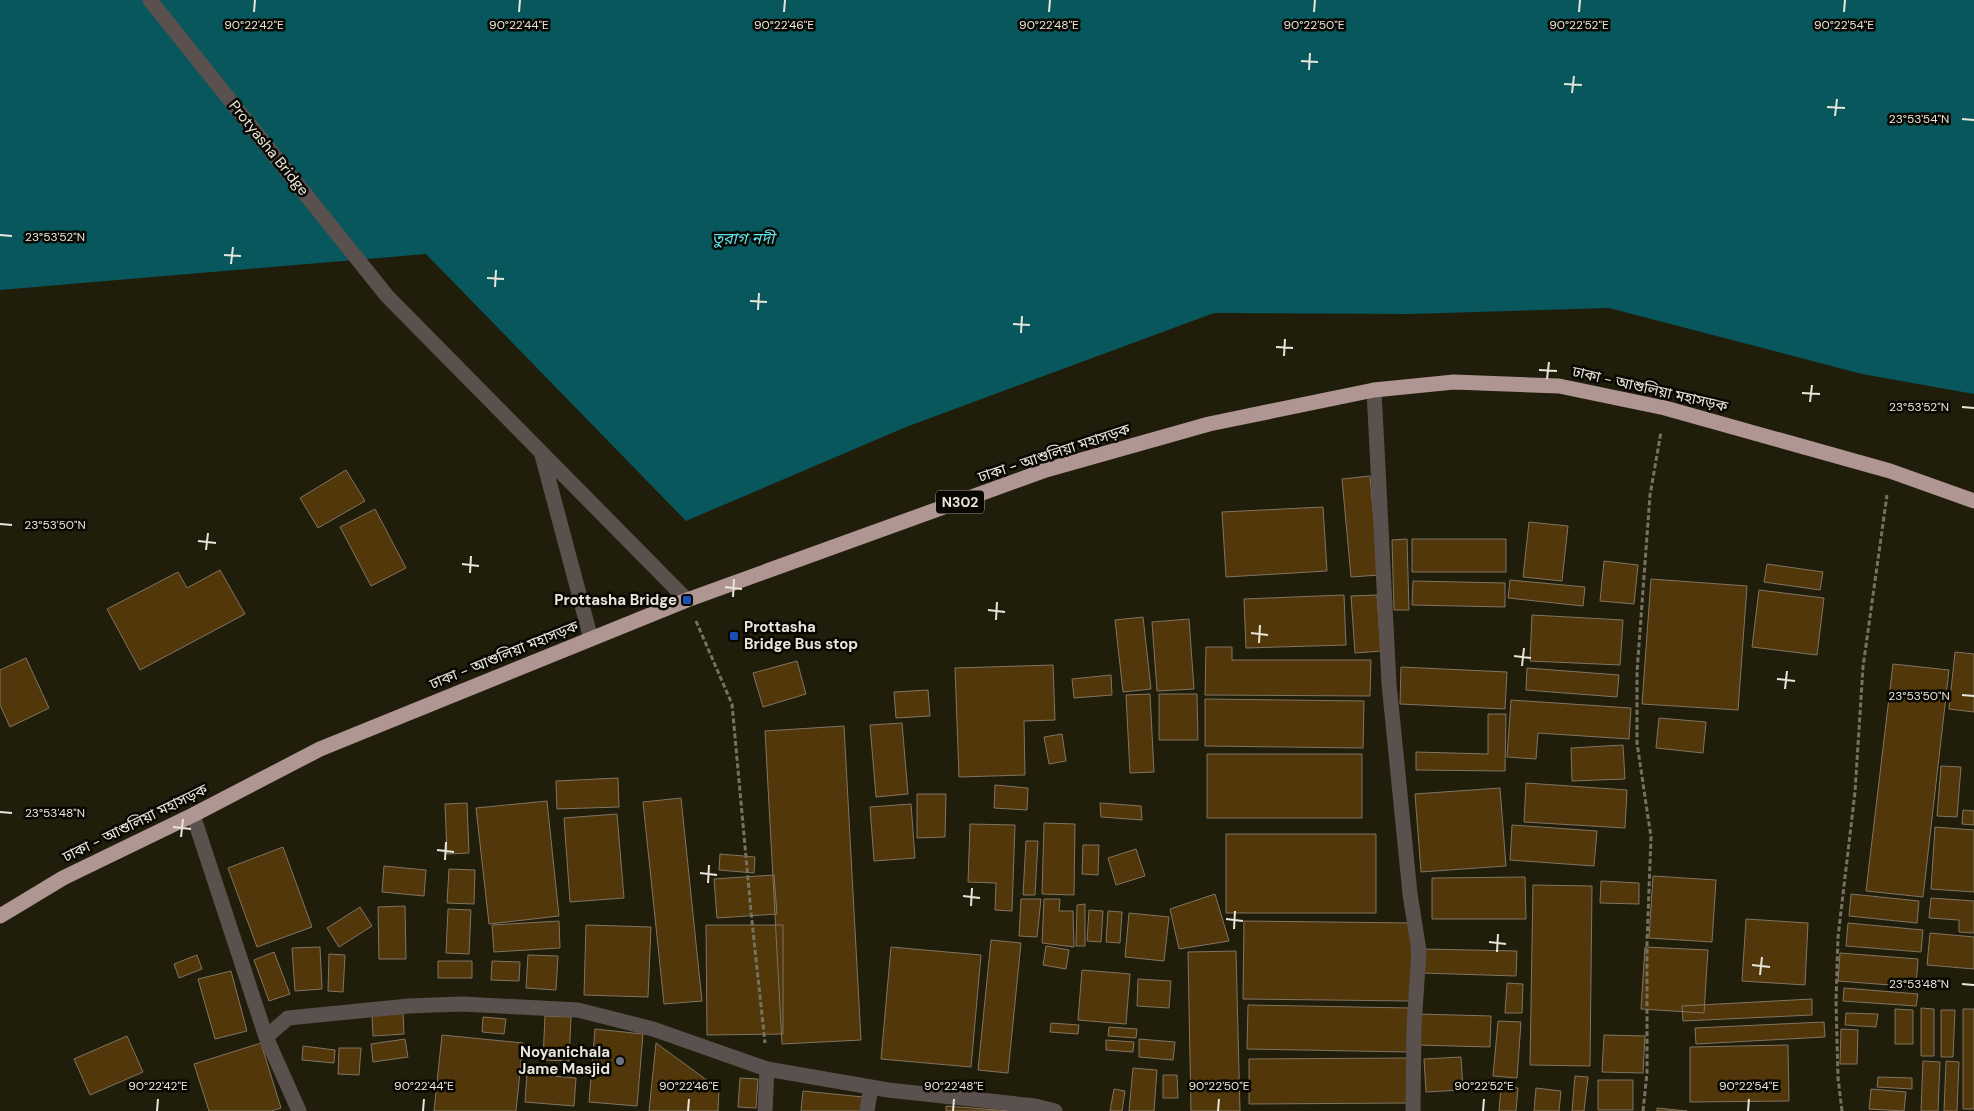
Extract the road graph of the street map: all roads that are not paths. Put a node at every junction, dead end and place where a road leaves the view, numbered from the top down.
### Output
1 (150, 0) edge
2 (1374, 390) junction
3 (542, 453) junction
4 (1974, 501) edge
5 (687, 600) junction
6 (591, 639) junction
7 (193, 815) junction
8 (0, 916) edge
9 (266, 1037) junction
10 (768, 1069) junction
11 (871, 1087) junction
12 (299, 1111) edge
13 (765, 1111) edge
14 (868, 1111) edge
15 (1055, 1111) edge
16 (1413, 1111) edge

1 - 3 street, Protyasha Bridge
2 - 4 highway, ঢাকা - আশুলিয়া মহাসড়ক / N302
2 - 5 highway, ঢাকা - আশুলিয়া মহাসড়ক / N302
2 - 16 street
3 - 5 street, Protyasha Bridge
3 - 6 street
5 - 6 highway, ঢাকা - আশুলিয়া মহাসড়ক / N302
6 - 7 highway, ঢাকা - আশুলিয়া মহাসড়ক / N302
7 - 8 highway, ঢাকা - আশুলিয়া মহাসড়ক / N302
7 - 9 street
9 - 10 street
9 - 12 street
10 - 11 street
10 - 13 street
11 - 14 street
11 - 15 street

